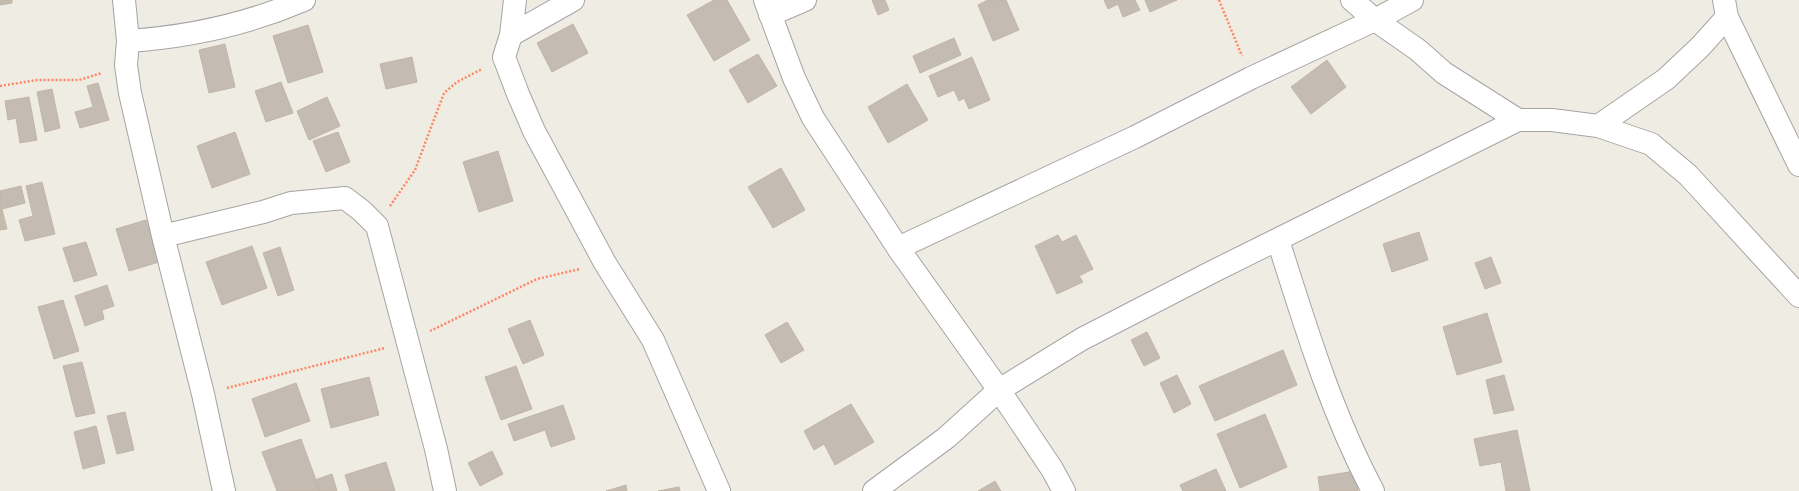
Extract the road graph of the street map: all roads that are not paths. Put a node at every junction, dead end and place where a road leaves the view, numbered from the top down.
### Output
1 (124, 0) edge
2 (304, 0) edge
3 (515, 0) edge
4 (573, 0) edge
5 (805, 0) edge
6 (1352, 0) edge
7 (1412, 0) edge
8 (767, 8) edge
9 (1725, 9) edge
10 (1375, 20) junction
11 (511, 35) junction
12 (128, 41) junction
13 (1518, 120) junction
14 (1598, 126) junction
15 (1799, 165) edge
16 (163, 236) junction
17 (1278, 240) junction
18 (898, 248) junction
19 (1799, 296) edge
20 (999, 390) junction
21 (224, 491) edge
22 (445, 491) edge
23 (719, 491) edge
24 (874, 491) edge
25 (1064, 491) edge
26 (1373, 491) edge

1 - 12 street
2 - 12 street
3 - 11 street
4 - 11 street
5 - 8 street
6 - 10 street
7 - 10 street
8 - 18 street
9 - 14 street
9 - 15 street
10 - 13 street
10 - 18 street
11 - 23 street
12 - 16 street
13 - 14 street
13 - 17 street
14 - 19 street
16 - 21 street
16 - 22 street
17 - 20 street
17 - 26 street
18 - 20 street
20 - 24 street
20 - 25 street

